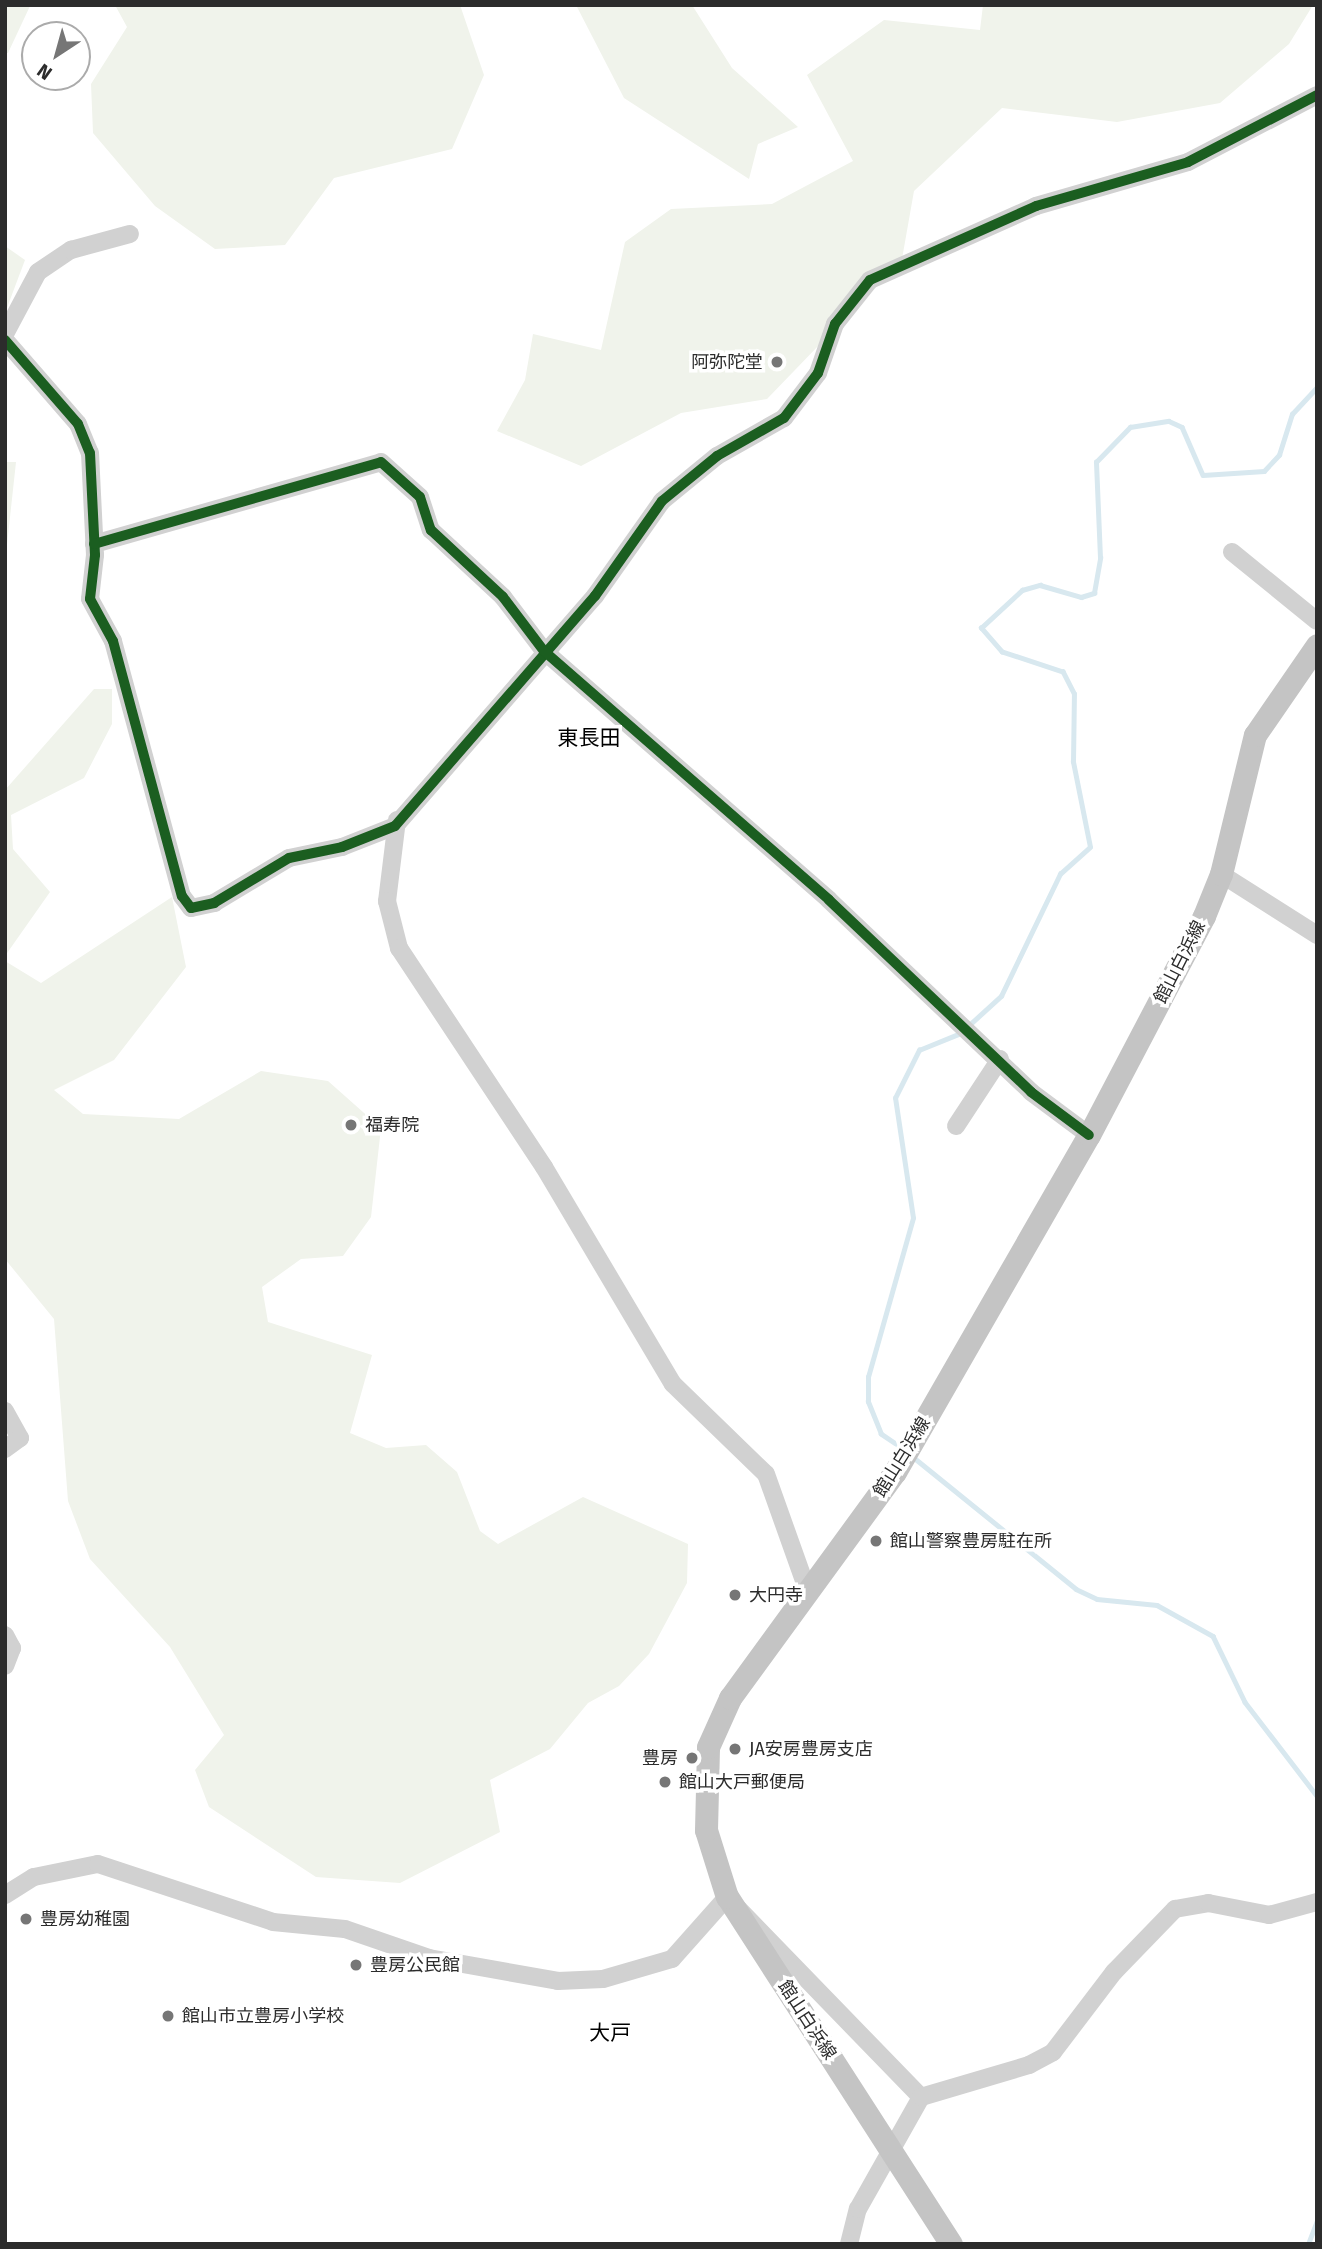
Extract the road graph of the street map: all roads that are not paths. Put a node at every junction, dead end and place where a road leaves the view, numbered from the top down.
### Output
1 (1317, 95) edge
2 (130, 234) dead end
3 (5, 334) edge
4 (5, 340) edge
5 (93, 544) junction
6 (1232, 552) dead end
7 (1317, 621) edge
8 (1317, 645) edge
9 (544, 651) junction
10 (397, 820) junction
11 (1221, 874) junction
12 (1317, 935) edge
13 (1000, 1059) junction
14 (956, 1126) dead end
15 (1089, 1135) junction
16 (5, 1411) edge
17 (5, 1449) edge
18 (808, 1592) junction
19 (5, 1635) edge
20 (5, 1666) edge
21 (5, 1895) edge
22 (727, 1896) junction
23 (1317, 1902) edge
24 (921, 2097) junction
25 (891, 2150) junction
26 (849, 2244) edge
27 (951, 2244) edge

1 - 9 street
2 - 3 street
4 - 5 street
5 - 9 street
5 - 10 street
6 - 7 street
8 - 11 main road, 館山白浜線
9 - 10 street
9 - 13 street
10 - 18 street
11 - 12 street
11 - 15 main road, 館山白浜線
13 - 14 street
13 - 15 street
15 - 18 main road, 館山白浜線
16 - 17 street
18 - 22 main road, 館山白浜線
19 - 20 street
21 - 22 street
22 - 24 street
22 - 25 main road, 館山白浜線
23 - 24 street
24 - 25 street
25 - 26 street
25 - 27 main road, 館山白浜線

